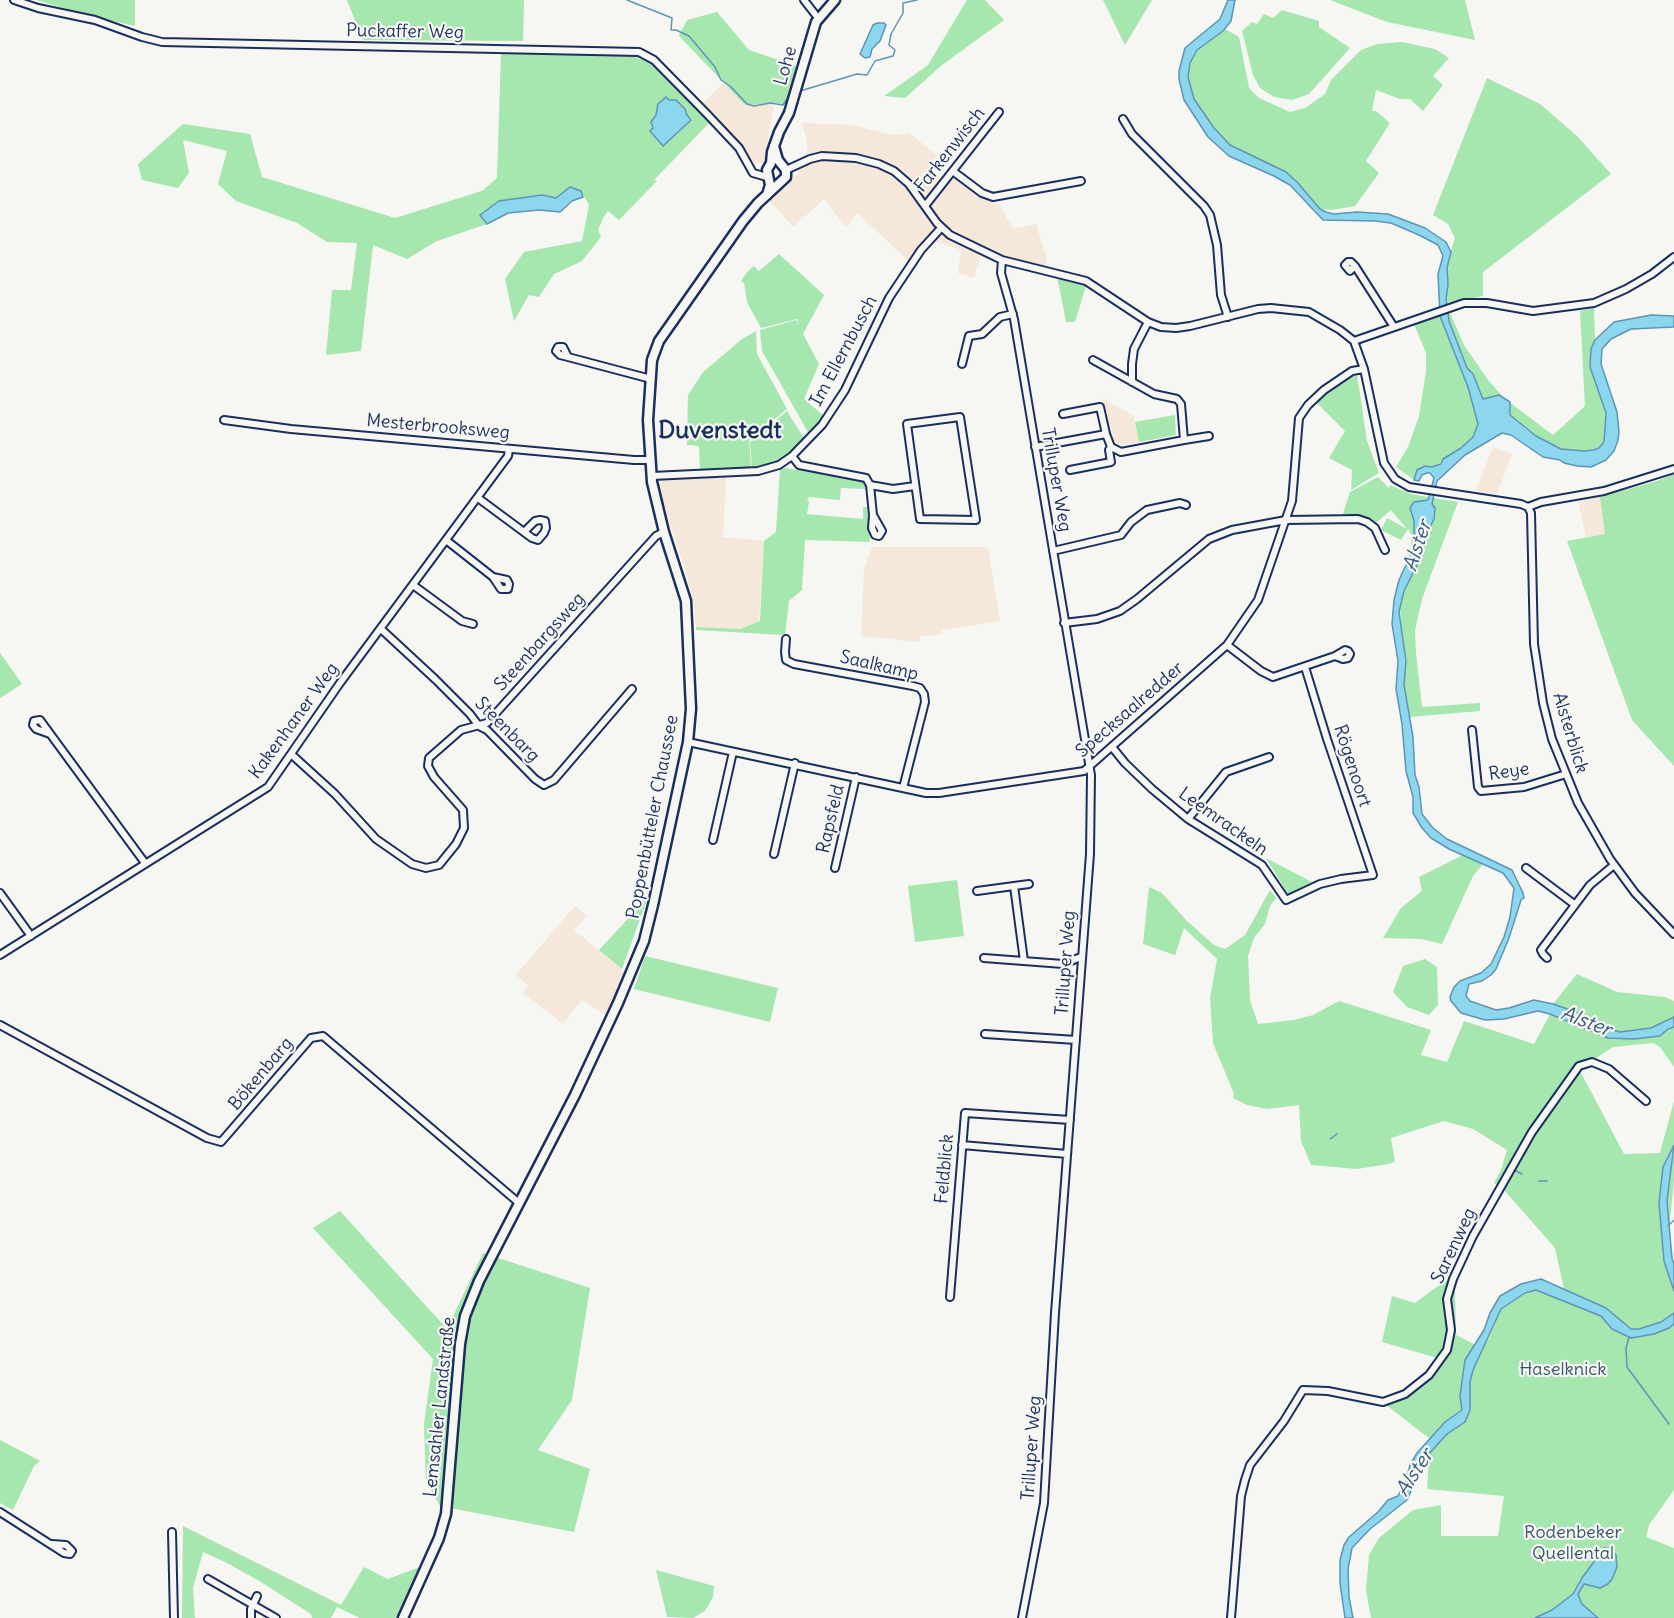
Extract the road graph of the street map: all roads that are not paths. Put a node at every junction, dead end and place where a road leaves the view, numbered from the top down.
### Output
1 (14, 0) edge
2 (804, 0) edge
3 (835, 0) edge
4 (818, 18) junction
5 (999, 112) dead end
6 (1123, 119) dead end
7 (774, 170) junction
8 (954, 172) junction
9 (1081, 181) dead end
10 (780, 182) junction
11 (767, 195) junction
12 (925, 206) junction
13 (941, 228) junction
14 (1674, 257) edge
15 (1002, 260) junction
16 (1355, 266) dead end
17 (1013, 314) junction
18 (1228, 317) junction
19 (1148, 322) junction
20 (1394, 327) junction
21 (1354, 341) junction
22 (568, 357) dead end
23 (1093, 360) dead end
24 (962, 364) dead end
25 (1364, 369) junction
26 (651, 379) junction
27 (1132, 382) junction
28 (1063, 414) dead end
29 (224, 420) dead end
30 (1106, 434) junction
31 (1209, 436) dead end
32 (1184, 440) junction
33 (1035, 447) junction
34 (1111, 447) junction
35 (509, 449) junction
36 (792, 456) junction
37 (650, 460) junction
38 (1674, 469) edge
39 (1070, 470) dead end
40 (652, 476) junction
41 (870, 485) junction
42 (915, 486) junction
43 (477, 498) junction
44 (1186, 505) dead end
45 (1528, 507) junction
46 (873, 515) dead end
47 (1286, 520) junction
48 (525, 531) dead end
49 (664, 532) junction
50 (446, 540) junction
51 (1385, 550) dead end
52 (1053, 551) junction
53 (493, 577) dead end
54 (413, 585) junction
55 (1064, 623) junction
56 (473, 624) dead end
57 (381, 628) junction
58 (786, 639) dead end
59 (1227, 645) junction
60 (1335, 656) dead end
61 (1305, 667) junction
62 (632, 688) dead end
63 (479, 726) junction
64 (1472, 730) dead end
65 (50, 734) dead end
66 (688, 742) junction
67 (1112, 747) junction
68 (733, 752) junction
69 (291, 754) junction
70 (1269, 757) dead end
71 (795, 763) junction
72 (1089, 767) junction
73 (1566, 774) junction
74 (856, 777) junction
75 (903, 788) junction
76 (1188, 819) junction
77 (713, 840) dead end
78 (774, 854) dead end
79 (146, 863) junction
80 (1614, 865) junction
81 (835, 868) dead end
82 (1526, 868) dead end
83 (1029, 884) dead end
84 (1014, 886) junction
85 (977, 891) dead end
86 (0, 893) edge
87 (1286, 900) joint
88 (1574, 904) junction
89 (1674, 934) edge
90 (31, 936) junction
91 (0, 955) edge
92 (1081, 957) junction
93 (984, 958) dead end
94 (1547, 958) dead end
95 (1024, 961) junction
96 (0, 1025) edge
97 (985, 1034) dead end
98 (1076, 1040) junction
99 (1646, 1101) dead end
100 (1070, 1120) junction
101 (962, 1145) junction
102 (1067, 1154) junction
103 (519, 1203) junction
104 (950, 1297) dead end
105 (0, 1512) edge
106 (172, 1532) dead end
107 (52, 1544) dead end
108 (208, 1579) dead end
109 (256, 1596) dead end
110 (253, 1604) junction
111 (174, 1618) edge
112 (251, 1618) edge
113 (276, 1618) edge
114 (403, 1618) edge
115 (1022, 1618) edge
116 (1230, 1618) edge

1 - 7 street, Puckaffer Weg
2 - 4 street
3 - 4 main road, Lohe
4 - 7 main road, Lohe
5 - 8 street, Farkenwisch
6 - 18 street
7 - 10 main road
7 - 10 main road, Poppenbütteler Chaussee
7 - 11 main road
7 - 12 street
8 - 9 street
8 - 12 street, Farkenwisch
10 - 11 main road, Poppenbütteler Chaussee
11 - 26 main road, Poppenbütteler Chaussee
12 - 13 street
13 - 15 street
13 - 36 street, Im Ellernbusch
14 - 20 street
15 - 17 street, Trilluper Weg
15 - 19 street
16 - 20 street
17 - 24 street
17 - 33 street, Trilluper Weg
18 - 19 street
18 - 21 street
19 - 27 street
20 - 21 street
21 - 25 street
22 - 26 street
23 - 27 street
25 - 45 street
25 - 47 street, Specksaalredder
26 - 37 main road, Poppenbütteler Chaussee
27 - 32 street
28 - 30 street
29 - 35 street, Mesterbrooksweg
30 - 33 street
30 - 34 street
31 - 32 street
32 - 34 street
33 - 52 street, Trilluper Weg
34 - 39 street
35 - 37 street, Mesterbrooksweg
35 - 43 street, Kakenhaner Weg
36 - 40 street, Im Ellernbusch
36 - 41 street
37 - 40 main road, Poppenbütteler Chaussee
38 - 45 street
40 - 49 main road, Poppenbütteler Chaussee
41 - 42 street
41 - 46 street
42 - 42 street
43 - 48 street
43 - 50 street, Kakenhaner Weg
44 - 52 street
45 - 73 street, Alsterblick
47 - 51 street
47 - 55 street
47 - 59 street, Specksaalredder
49 - 63 street, Steenbargsweg
49 - 66 main road, Poppenbütteler Chaussee
50 - 53 street
50 - 54 street, Kakenhaner Weg
52 - 55 street, Trilluper Weg
54 - 56 street
54 - 57 street, Kakenhaner Weg
55 - 72 street, Trilluper Weg
57 - 63 street, Steenbarg
57 - 69 street, Kakenhaner Weg
58 - 75 street, Saalkamp
59 - 61 street
59 - 67 street, Specksaalredder
60 - 61 street
61 - 87 street, Rögenoort
62 - 63 street, Steenbarg
63 - 69 street, Steenbargsweg
64 - 73 street, Reye
65 - 79 street
66 - 68 street, Specksaalredder
66 - 103 main road, Poppenbütteler Chaussee
67 - 72 street, Specksaalredder
67 - 76 street, Leemrackeln
68 - 71 street, Specksaalredder
68 - 77 street
69 - 79 street, Kakenhaner Weg
70 - 76 street
71 - 74 street, Specksaalredder
71 - 78 street
72 - 75 street, Specksaalredder
72 - 92 street, Trilluper Weg
73 - 80 street, Alsterblick
74 - 75 street, Specksaalredder
74 - 81 street, Rapsfeld
76 - 87 street, Leemrackeln
79 - 90 street, Kakenhaner Weg
80 - 88 street
80 - 89 street, Alsterblick
82 - 88 street
83 - 84 street
84 - 85 street
84 - 95 street
86 - 90 street
88 - 94 street
90 - 91 street, Kakenhaner Weg
92 - 95 street
92 - 98 street, Trilluper Weg
93 - 95 street
96 - 103 street, Bökenbarg
97 - 98 street
98 - 100 street, Trilluper Weg
99 - 116 street, Sarenweg
100 - 101 street, Feldblick
100 - 102 street, Trilluper Weg
101 - 102 street
101 - 104 street, Feldblick
102 - 115 street, Trilluper Weg
103 - 114 main road, Lemsahler Landstraße
105 - 107 street
106 - 111 street
108 - 110 street
109 - 110 street
110 - 112 street
110 - 113 street

